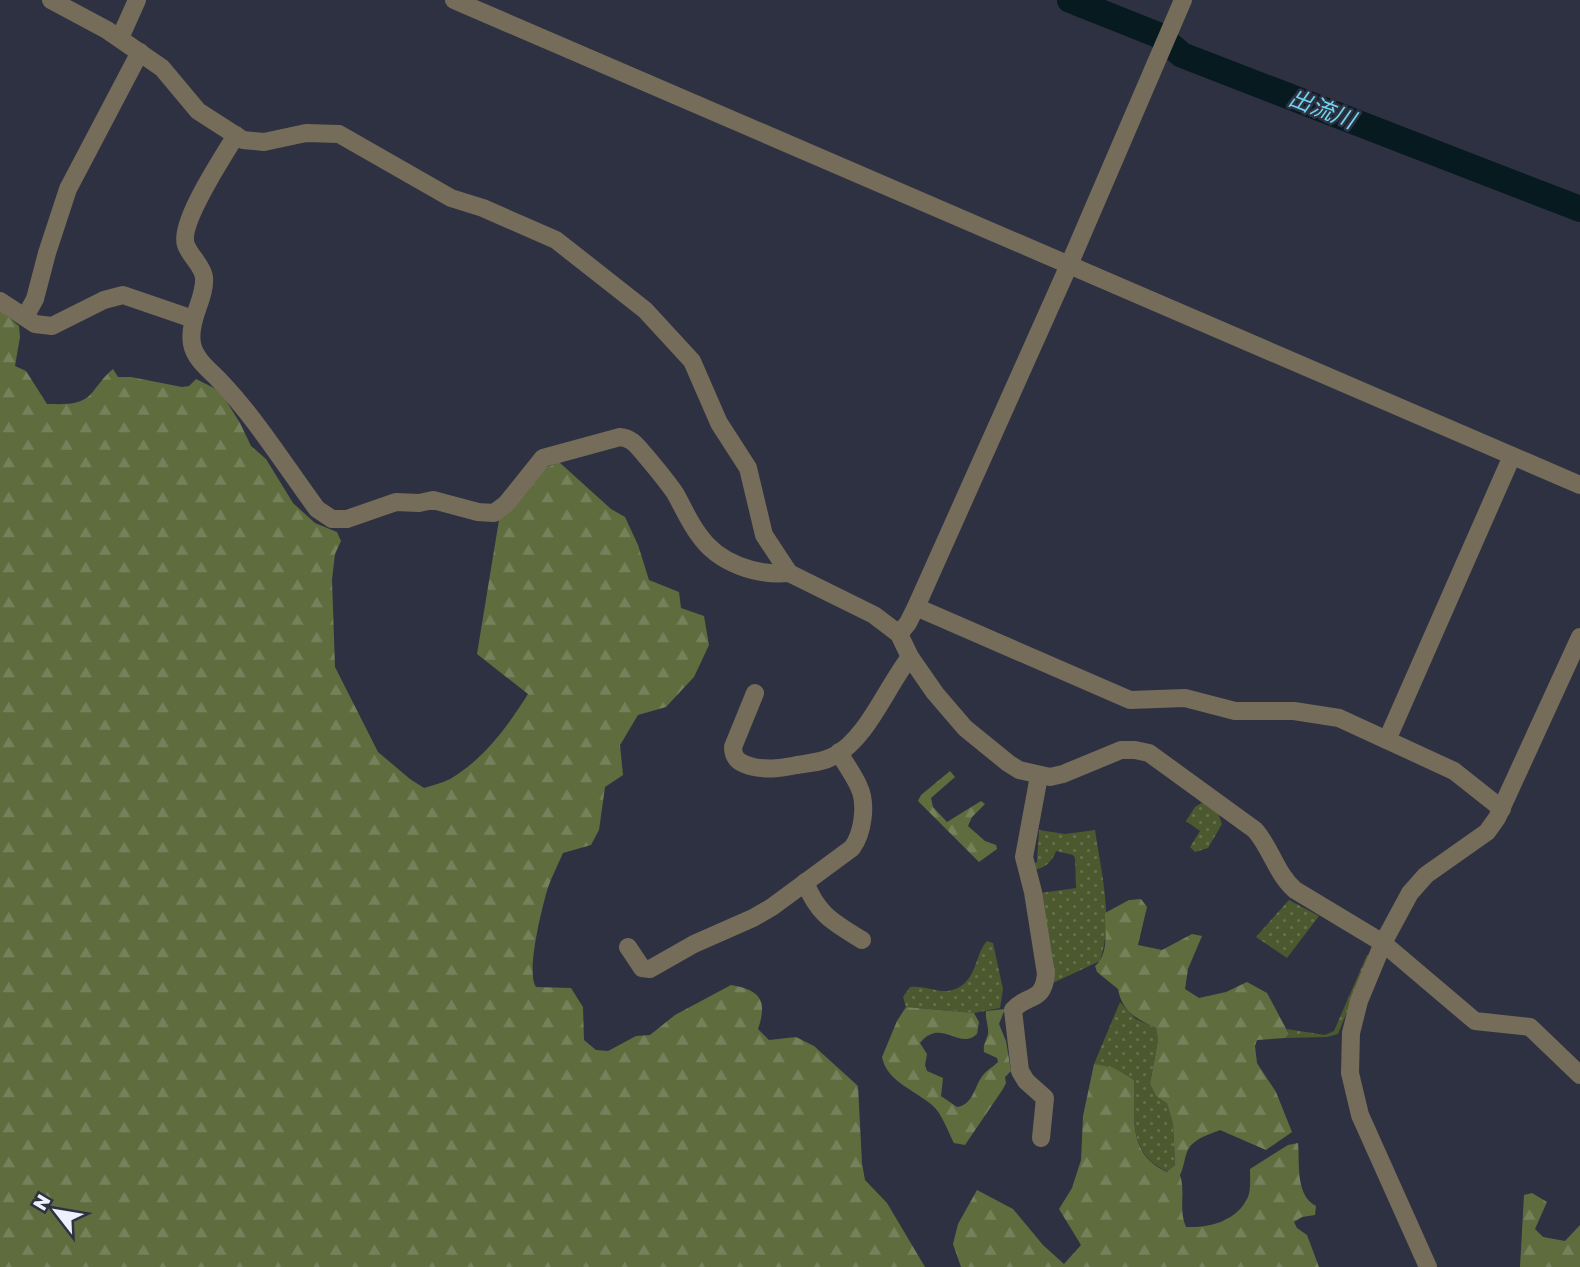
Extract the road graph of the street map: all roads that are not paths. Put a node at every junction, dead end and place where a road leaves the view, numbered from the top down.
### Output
1 (51, 0) edge
2 (137, 0) edge
3 (454, 0) edge
4 (1182, 3) edge
5 (120, 38) junction
6 (140, 52) junction
7 (236, 135) junction
8 (1069, 265) junction
9 (0, 301) edge
10 (25, 317) junction
11 (193, 319) junction
12 (1512, 456) junction
13 (1580, 485) edge
14 (789, 573) junction
15 (916, 607) junction
16 (899, 634) junction
17 (1580, 637) edge
18 (910, 657) junction
19 (755, 693) dead end
20 (1387, 740) junction
21 (839, 752) junction
22 (1039, 776) junction
23 (1502, 809) junction
24 (805, 882) junction
25 (862, 940) dead end
26 (1383, 943) junction
27 (628, 947) dead end
28 (1580, 1076) edge
29 (1041, 1138) dead end
30 (1427, 1267) edge

1 - 5 street
2 - 5 street
3 - 8 street
4 - 8 street
5 - 6 street
6 - 7 street
6 - 10 street
7 - 11 street
7 - 14 street
8 - 12 street
8 - 15 street
9 - 10 street
10 - 11 street
11 - 14 street
12 - 13 street
12 - 20 street
14 - 16 street
15 - 16 street
15 - 20 street
16 - 18 street
17 - 23 street
18 - 21 street
18 - 22 street
19 - 21 street
20 - 23 street
21 - 24 street
22 - 26 street
22 - 29 street
23 - 26 street
24 - 25 street
24 - 27 street
26 - 28 street
26 - 30 street

